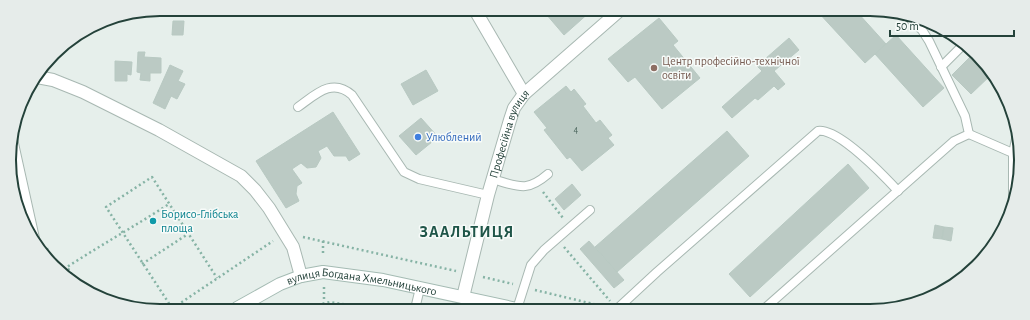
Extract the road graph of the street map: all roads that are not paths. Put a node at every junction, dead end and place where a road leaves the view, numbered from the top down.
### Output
1 (478, 16) edge
2 (613, 16) edge
3 (915, 24) edge
4 (960, 48) edge
5 (941, 67) junction
6 (42, 78) edge
7 (524, 94) junction
8 (298, 107) dead end
9 (969, 134) junction
10 (1014, 154) edge
11 (16, 162) edge
12 (548, 174) dead end
13 (492, 178) junction
14 (898, 191) junction
15 (488, 195) junction
16 (590, 210) dead end
17 (29, 219) edge
18 (301, 276) junction
19 (420, 288) junction
20 (463, 297) junction
21 (244, 304) edge
22 (416, 304) edge
23 (494, 304) edge
24 (519, 304) edge
25 (616, 304) edge
26 (770, 304) edge

1 - 7 street
2 - 7 street, Професійна вулиця
3 - 5 lane
4 - 5 lane
5 - 9 lane
6 - 18 street
7 - 13 street, Професійна вулиця
8 - 15 lane
9 - 10 lane
9 - 14 lane
11 - 17 street
12 - 13 lane
13 - 15 street, Професійна вулиця
14 - 25 lane
14 - 26 lane
15 - 20 street, Професійна вулиця
16 - 24 lane
18 - 19 street, вулиця Богдана Хмельницького
18 - 21 street, вулиця Богдана Хмельницького
19 - 20 street, вулиця Богдана Хмельницького
19 - 22 lane
20 - 23 street, вулиця Богдана Хмельницького

